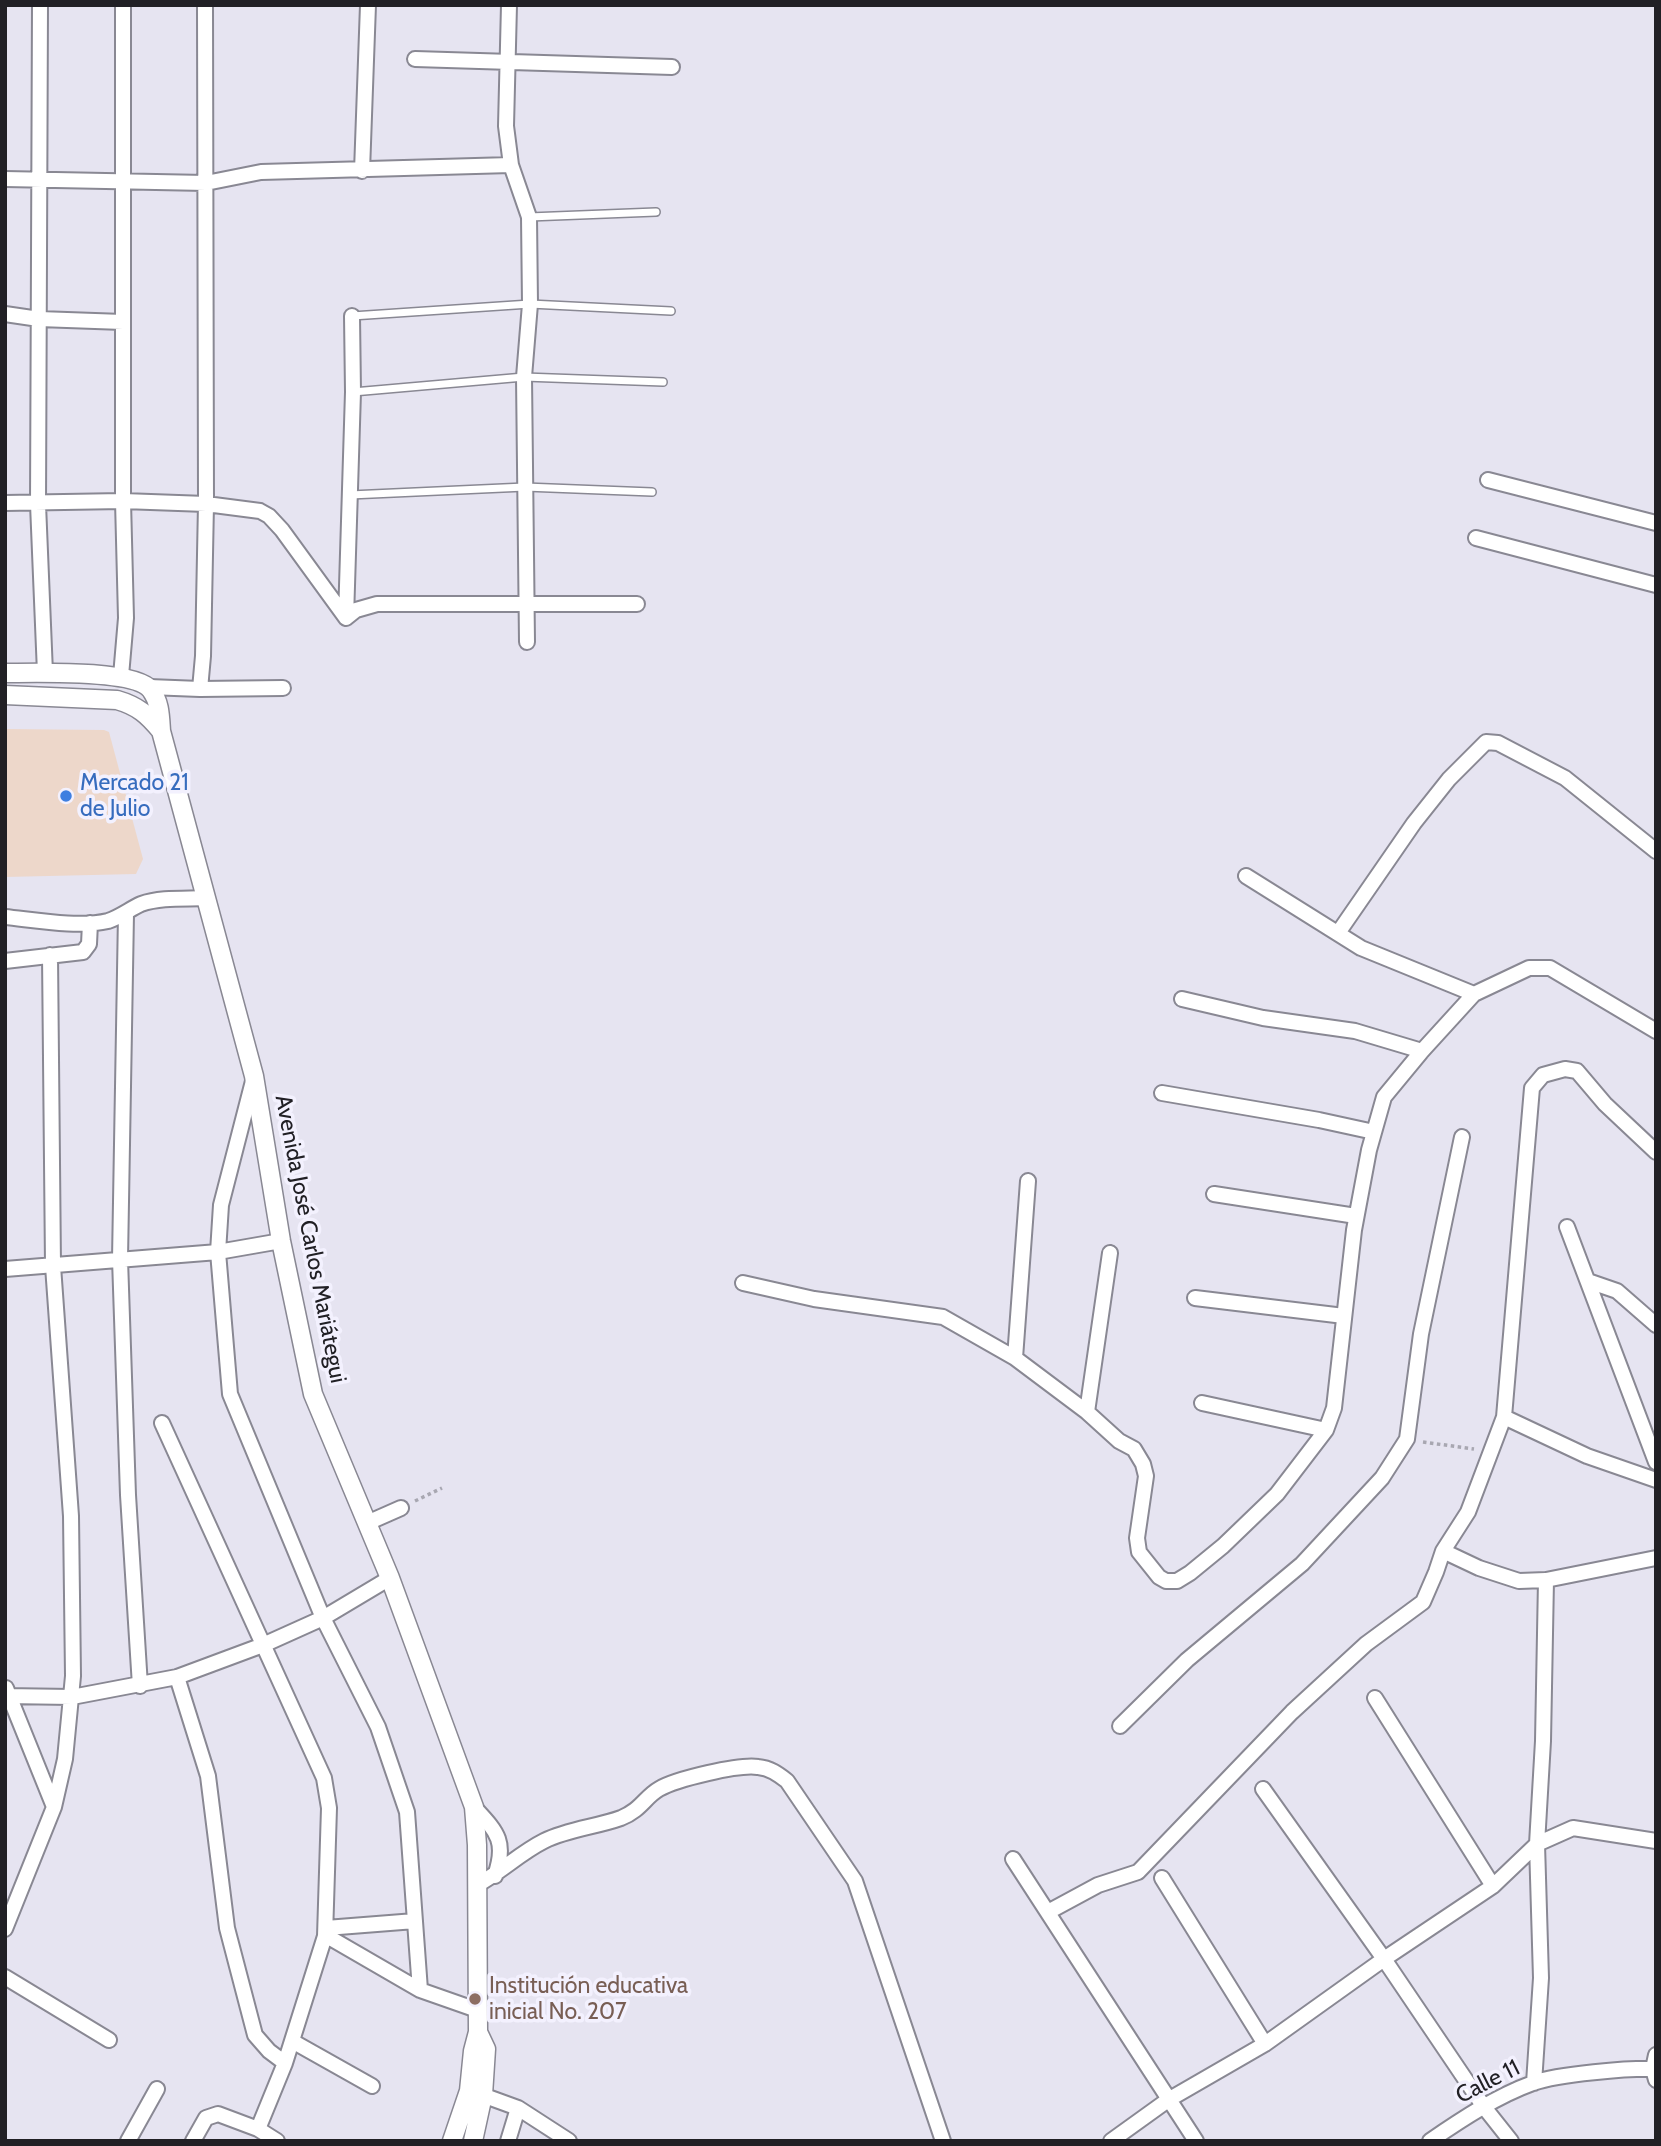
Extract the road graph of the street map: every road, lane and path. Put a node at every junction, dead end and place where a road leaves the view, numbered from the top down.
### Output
1 (40, 5) edge
2 (124, 5) edge
3 (205, 5) edge
4 (368, 5) edge
5 (509, 5) edge
6 (415, 59) dead end
7 (509, 62) junction
8 (672, 67) dead end
9 (510, 165) junction
10 (362, 171) junction
11 (38, 178) junction
12 (5, 179) edge
13 (122, 183) junction
14 (206, 183) junction
15 (656, 212) dead end
16 (529, 217) junction
17 (530, 304) junction
18 (671, 311) dead end
19 (5, 314) edge
20 (352, 316) joint
21 (39, 319) junction
22 (122, 322) junction
23 (524, 377) junction
24 (663, 382) dead end
25 (353, 392) junction
26 (1488, 480) dead end
27 (525, 487) junction
28 (652, 492) dead end
29 (350, 495) junction
30 (123, 501) junction
31 (5, 503) edge
32 (38, 504) junction
33 (206, 504) junction
34 (1656, 523) edge
35 (1476, 538) dead end
36 (1656, 585) edge
37 (528, 603) junction
38 (637, 604) dead end
39 (346, 618) junction
40 (527, 642) dead end
41 (5, 673) edge
42 (45, 673) junction
43 (121, 676) junction
44 (149, 687) junction
45 (283, 688) dead end
46 (200, 689) junction
47 (5, 695) edge
48 (161, 731) junction
49 (1656, 851) edge
50 (1246, 876) dead end
51 (206, 898) junction
52 (126, 914) junction
53 (5, 917) edge
54 (90, 923) junction
55 (1338, 933) junction
56 (50, 955) junction
57 (5, 961) edge
58 (1474, 994) junction
59 (1182, 999) dead end
60 (1656, 1031) edge
61 (1422, 1051) junction
62 (254, 1076) junction
63 (1162, 1093) dead end
64 (1374, 1132) junction
65 (1462, 1137) dead end
66 (1656, 1152) edge
67 (1028, 1181) dead end
68 (1214, 1194) dead end
69 (1356, 1216) junction
70 (1567, 1227) dead end
71 (281, 1241) junction
72 (218, 1252) junction
73 (1110, 1253) dead end
74 (120, 1259) junction
75 (52, 1266) junction
76 (5, 1269) edge
77 (1588, 1281) junction
78 (743, 1283) dead end
79 (1195, 1298) dead end
80 (1344, 1316) junction
81 (1656, 1325) edge
82 (1015, 1358) junction
83 (1202, 1403) dead end
84 (1087, 1412) junction
85 (1504, 1417) junction
86 (162, 1423) dead end
87 (1326, 1430) junction
88 (1407, 1440) junction
89 (1491, 1451) junction
90 (1656, 1462) edge
91 (1656, 1479) edge
92 (442, 1488) dead end
93 (401, 1508) joint
94 (368, 1523) junction
95 (1443, 1551) junction
96 (1656, 1558) edge
97 (390, 1578) junction
98 (1546, 1580) junction
99 (323, 1618) junction
100 (263, 1645) junction
101 (177, 1677) junction
102 (140, 1686) junction
103 (6, 1692) edge
104 (72, 1697) junction
105 (1375, 1698) dead end
106 (1120, 1726) dead end
107 (1263, 1789) dead end
108 (54, 1807) junction
109 (474, 1807) junction
110 (1656, 1841) edge
111 (1537, 1844) junction
112 (1013, 1859) dead end
113 (495, 1876) junction
114 (1162, 1878) dead end
115 (477, 1885) junction
116 (1493, 1886) junction
117 (1048, 1912) junction
118 (415, 1921) junction
119 (5, 1928) edge
120 (325, 1931) junction
121 (1384, 1959) junction
122 (5, 1977) edge
123 (420, 1990) junction
124 (477, 2010) junction
125 (109, 2040) dead end
126 (292, 2041) junction
127 (1265, 2044) junction
128 (285, 2063) junction
129 (1655, 2068) edge
130 (1534, 2082) junction
131 (372, 2086) dead end
132 (157, 2089) dead end
133 (476, 2093) junction
134 (1168, 2100) junction
135 (1484, 2107) junction
136 (518, 2108) junction
137 (258, 2129) junction
138 (128, 2141) edge
139 (193, 2141) edge
140 (278, 2141) edge
141 (452, 2141) edge
142 (473, 2141) edge
143 (508, 2141) edge
144 (569, 2141) edge
145 (943, 2141) edge
146 (1111, 2141) edge
147 (1196, 2141) edge
148 (1430, 2141) edge
149 (1511, 2141) edge

1 - 11 street
2 - 13 street
3 - 14 street
4 - 10 street
5 - 7 street
6 - 7 street
7 - 8 street
7 - 9 street
9 - 10 street
9 - 16 street
10 - 14 street
11 - 12 street
11 - 13 street
11 - 21 street
13 - 14 street
13 - 22 street
14 - 33 street
15 - 16 lane
16 - 17 street
17 - 18 lane
17 - 20 lane
17 - 23 street
19 - 21 street
20 - 25 street
21 - 22 street
21 - 32 street
22 - 30 street
23 - 24 lane
23 - 25 lane
23 - 27 street
25 - 29 street
26 - 34 street
27 - 28 lane
27 - 29 lane
27 - 37 street
29 - 39 street
30 - 32 street
30 - 33 street
30 - 43 street
31 - 32 street
32 - 42 street
33 - 39 street
33 - 46 street
35 - 36 street
37 - 38 street
37 - 39 street
37 - 40 street
41 - 42 street
42 - 43 street
43 - 44 street
44 - 46 street
44 - 48 street, Avenida José Carlos Mariátegui
45 - 46 street
47 - 48 street
48 - 51 street, Avenida José Carlos Mariátegui
49 - 55 street
50 - 55 street
51 - 52 street
51 - 62 street, Avenida José Carlos Mariátegui
52 - 54 street
52 - 74 street
53 - 54 street
54 - 56 street
55 - 58 street
56 - 57 street
56 - 75 street
58 - 60 street
58 - 61 street
59 - 61 street
61 - 64 street
62 - 71 street, Avenida José Carlos Mariátegui
62 - 72 street
63 - 64 street
64 - 69 street
65 - 88 street
66 - 85 street
67 - 82 street
68 - 69 street
69 - 80 street
70 - 77 street
71 - 72 street
71 - 94 street, Avenida José Carlos Mariátegui
72 - 74 street
72 - 99 street
73 - 84 street
74 - 75 street
74 - 102 street
75 - 76 street
75 - 104 street
77 - 81 street
77 - 90 street
78 - 82 street
79 - 80 street
80 - 87 street
82 - 84 street
83 - 87 street
84 - 87 street
85 - 89 street
85 - 91 street
86 - 100 street
88 - 89 path
88 - 106 street
89 - 95 street
92 - 93 path
93 - 94 street
94 - 97 street, Avenida José Carlos Mariátegui
95 - 98 street
95 - 117 street
96 - 98 street
97 - 99 street
97 - 109 street, Avenida José Carlos Mariátegui
98 - 111 street
99 - 100 street
99 - 118 street
100 - 101 street
100 - 120 street
101 - 102 street
101 - 128 street
102 - 104 street
103 - 104 street
103 - 108 street
104 - 108 street
105 - 116 street
107 - 121 street
108 - 119 street
109 - 113 street
109 - 115 street, Avenida José Carlos Mariátegui
110 - 111 street
111 - 116 street
111 - 130 street
112 - 117 street
113 - 115 street
113 - 145 street
114 - 127 street
115 - 124 street, Avenida José Carlos Mariátegui
116 - 121 street
117 - 134 street
118 - 120 street
118 - 123 street
120 - 123 street
120 - 126 street
121 - 127 street
121 - 135 street
122 - 125 street
123 - 124 street
124 - 133 street, Avenida José Carlos Mariátegui
126 - 128 street
126 - 131 street
127 - 134 street
128 - 137 street
129 - 130 street, Calle 11
130 - 135 street, Calle 11
132 - 138 street
133 - 136 street
133 - 141 street, Avenida José Carlos Mariátegui
133 - 142 street, Avenida José Carlos Mariátegui
134 - 146 street
134 - 147 street
135 - 148 street, Calle 11
135 - 149 street
136 - 143 street
136 - 144 street
137 - 139 street
137 - 140 street

